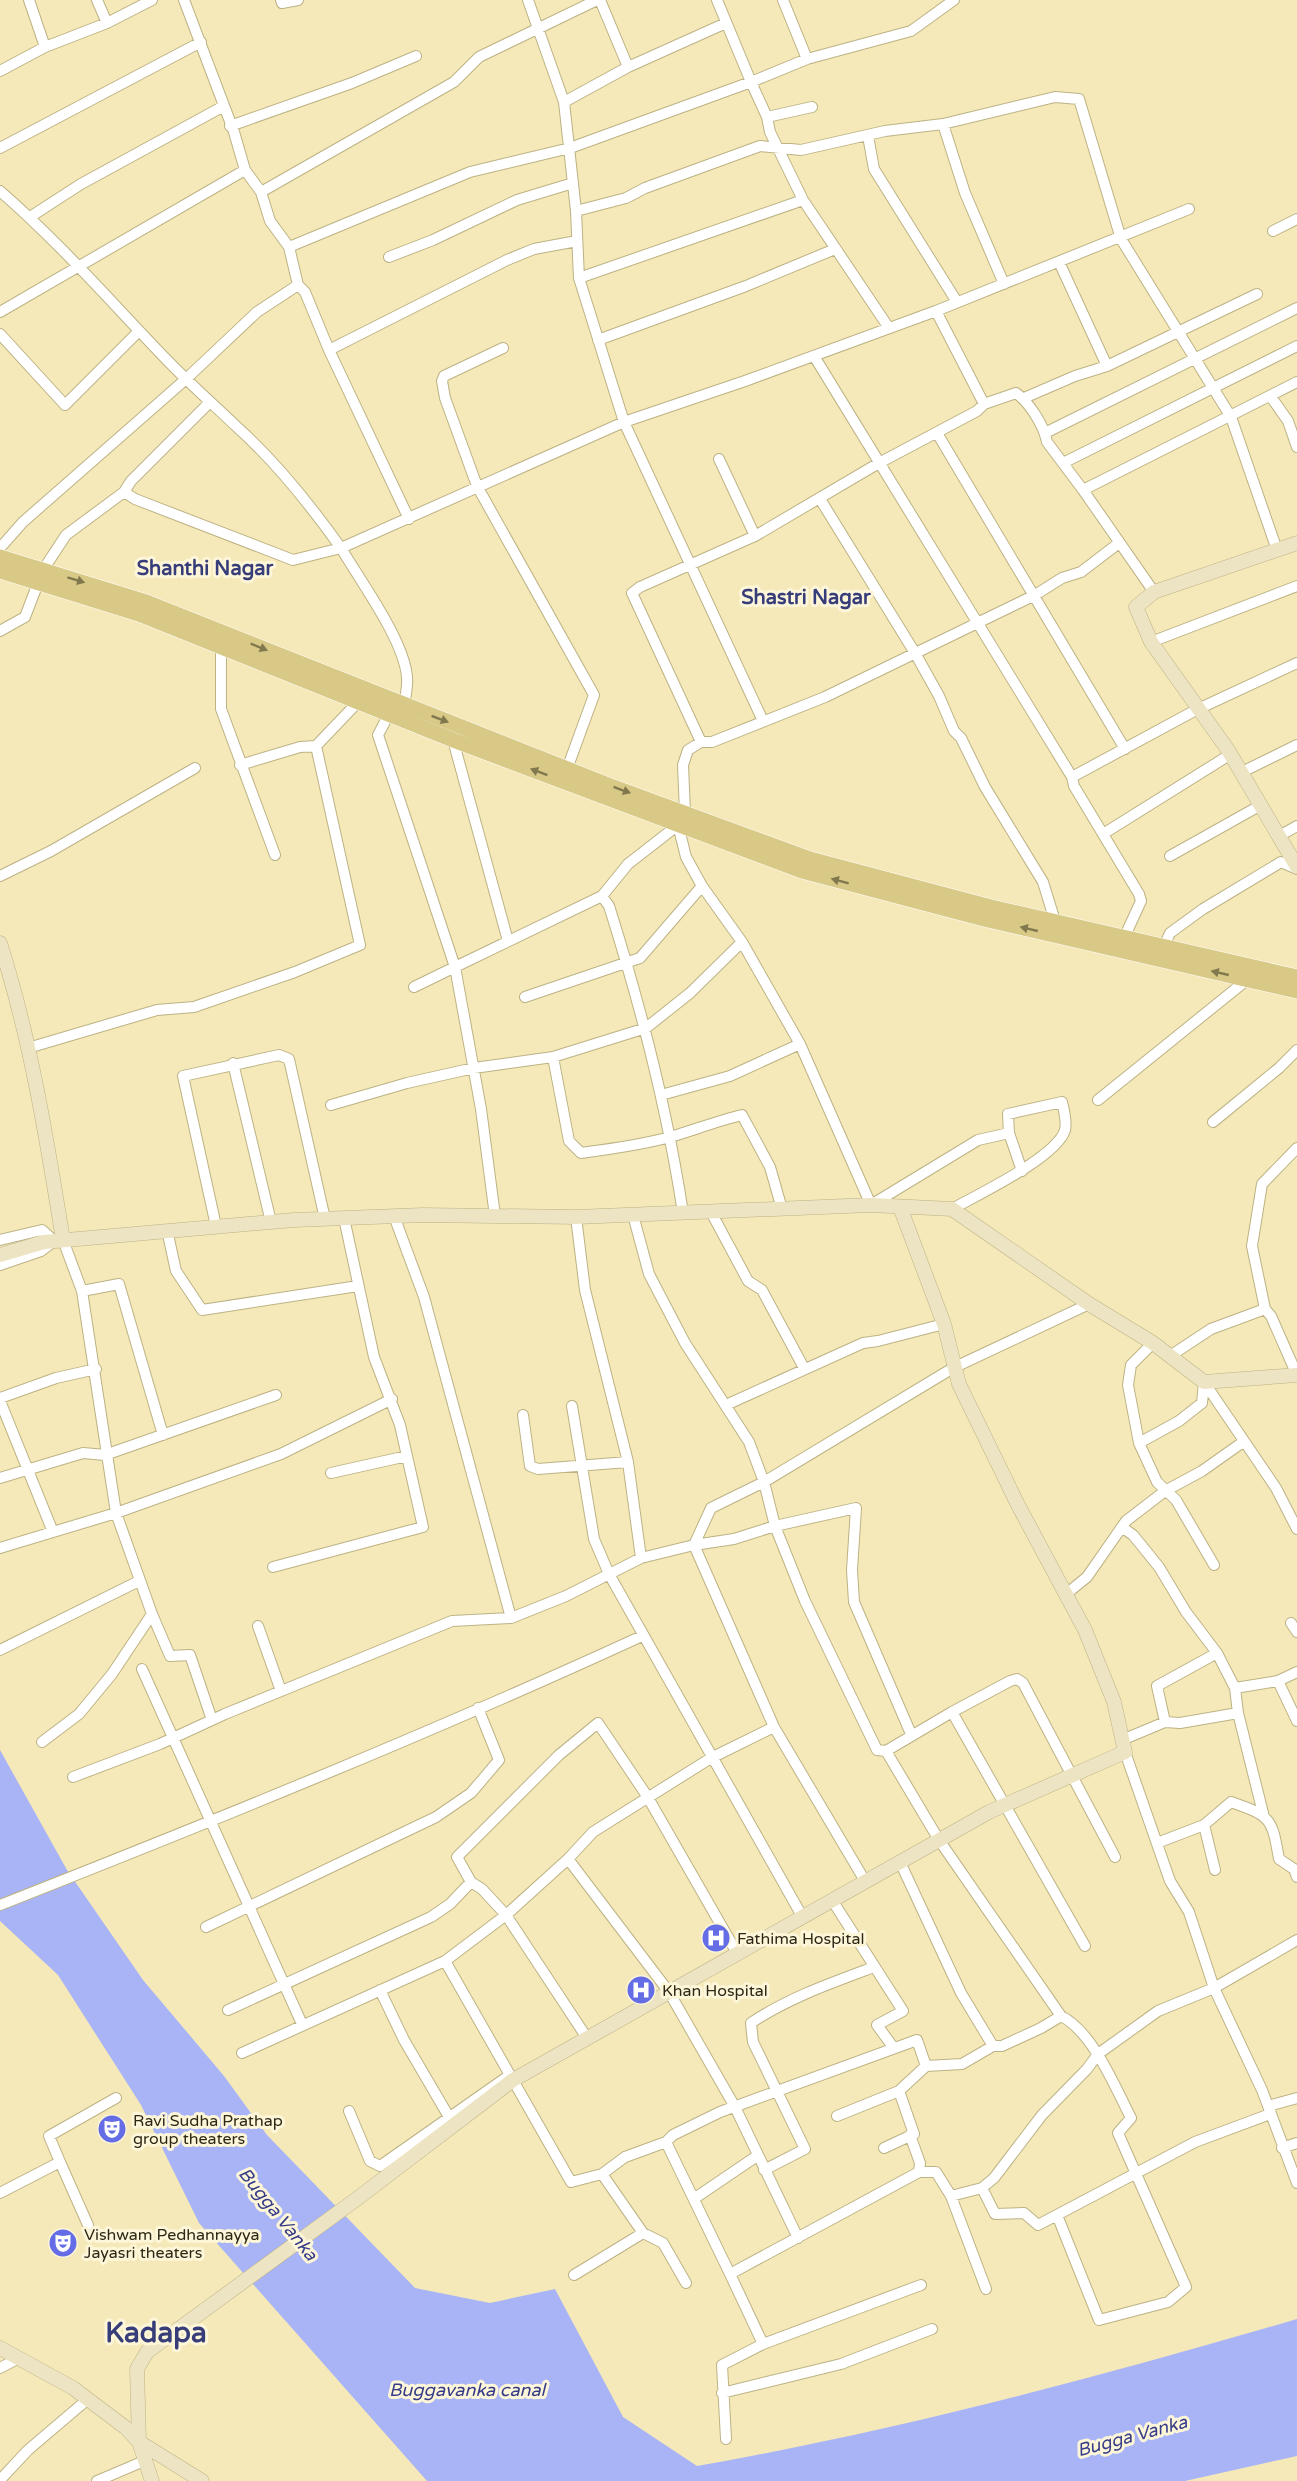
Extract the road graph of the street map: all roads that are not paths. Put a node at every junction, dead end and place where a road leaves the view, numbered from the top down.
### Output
1 (29, 0) edge
2 (97, 0) edge
3 (152, 0) edge
4 (184, 0) edge
5 (281, 0) edge
6 (298, 0) edge
7 (528, 0) edge
8 (598, 0) edge
9 (717, 0) edge
10 (783, 0) edge
11 (954, 0) edge
12 (107, 23) junction
13 (726, 23) junction
14 (539, 26) junction
15 (201, 42) junction
16 (45, 47) junction
17 (416, 56) dead end
18 (807, 59) junction
19 (628, 67) junction
20 (0, 71) edge
21 (751, 82) junction
22 (564, 102) junction
23 (222, 107) junction
24 (812, 107) dead end
25 (767, 117) junction
26 (943, 124) junction
27 (230, 126) junction
28 (868, 136) junction
29 (777, 147) junction
30 (0, 148) edge
31 (570, 148) junction
32 (245, 170) junction
33 (573, 183) junction
34 (0, 191) edge
35 (261, 192) junction
36 (803, 200) junction
37 (1189, 209) dead end
38 (576, 211) junction
39 (30, 217) junction
40 (1297, 219) edge
41 (1273, 231) dead end
42 (1121, 239) junction
43 (577, 241) junction
44 (289, 247) junction
45 (835, 249) junction
46 (389, 257) dead end
47 (1059, 262) junction
48 (77, 268) junction
49 (579, 278) junction
50 (1004, 284) junction
51 (298, 285) junction
52 (1257, 294) dead end
53 (957, 302) junction
54 (1297, 308) edge
55 (936, 311) junction
56 (0, 312) edge
57 (889, 328) junction
58 (139, 331) junction
59 (1176, 332) junction
60 (0, 334) edge
61 (598, 340) junction
62 (1297, 346) edge
63 (503, 348) dead end
64 (329, 350) junction
65 (814, 356) junction
66 (1194, 359) junction
67 (1107, 366) junction
68 (186, 379) junction
69 (1297, 382) edge
70 (1214, 387) junction
71 (1271, 397) junction
72 (1024, 398) junction
73 (209, 403) junction
74 (984, 404) junction
75 (1231, 417) junction
76 (624, 422) junction
77 (937, 433) junction
78 (1045, 433) junction
79 (1297, 447) edge
80 (719, 459) dead end
81 (1065, 462) junction
82 (879, 463) junction
83 (478, 488) junction
84 (1083, 490) junction
85 (124, 492) junction
86 (820, 499) junction
87 (409, 519) junction
88 (755, 536) junction
89 (1119, 543) junction
90 (1297, 543) edge
91 (0, 548) edge
92 (341, 548) junction
93 (1277, 550) junction
94 (0, 557) edge
95 (690, 566) junction
96 (0, 571) edge
97 (42, 577) junction
98 (1297, 586) edge
99 (1154, 592) junction
100 (1035, 595) junction
101 (977, 623) junction
102 (0, 631) edge
103 (1151, 642) junction
104 (221, 647) junction
105 (915, 653) junction
106 (1297, 663) edge
107 (358, 702) junction
108 (1199, 709) junction
109 (398, 712) junction
110 (763, 721) junction
111 (453, 740) junction
112 (701, 742) junction
113 (1297, 745) edge
114 (316, 747) junction
115 (1125, 749) junction
116 (1231, 753) junction
117 (240, 765) junction
118 (195, 768) dead end
119 (567, 769) junction
120 (1242, 772) junction
121 (1072, 777) junction
122 (1261, 805) junction
123 (681, 819) junction
124 (1297, 826) edge
125 (1103, 834) junction
126 (1279, 836) junction
127 (274, 855) dead end
128 (1170, 856) dead end
129 (1297, 868) edge
130 (0, 876) edge
131 (702, 886) junction
132 (602, 896) junction
133 (1055, 921) junction
134 (1124, 938) junction
135 (508, 941) junction
136 (742, 942) junction
137 (0, 943) edge
138 (1164, 946) junction
139 (627, 964) junction
140 (455, 967) junction
141 (1297, 977) edge
142 (1248, 980) junction
143 (414, 987) dead end
144 (1297, 991) edge
145 (525, 997) dead end
146 (646, 1028) junction
147 (800, 1044) junction
148 (27, 1048) junction
149 (1297, 1050) edge
150 (553, 1057) junction
151 (233, 1063) junction
152 (474, 1068) junction
153 (661, 1095) junction
154 (1098, 1100) dead end
155 (332, 1105) dead end
156 (1213, 1122) dead end
157 (1009, 1133) junction
158 (671, 1137) junction
159 (1297, 1148) edge
160 (1022, 1171) junction
161 (872, 1205) junction
162 (900, 1207) junction
163 (782, 1209) junction
164 (952, 1209) junction
165 (711, 1212) junction
166 (683, 1213) junction
167 (633, 1215) junction
168 (394, 1216) junction
169 (495, 1216) junction
170 (576, 1216) junction
171 (344, 1218) junction
172 (325, 1219) junction
173 (271, 1222) junction
174 (216, 1226) junction
175 (167, 1230) junction
176 (0, 1240) edge
177 (59, 1241) junction
178 (0, 1254) edge
179 (0, 1264) edge
180 (358, 1286) junction
181 (82, 1291) junction
182 (1089, 1304) junction
183 (1265, 1309) junction
184 (944, 1324) junction
185 (1153, 1343) junction
186 (1170, 1356) junction
187 (804, 1368) junction
188 (953, 1368) junction
189 (96, 1369) junction
190 (1297, 1375) edge
191 (1204, 1382) junction
192 (276, 1395) dead end
193 (0, 1399) edge
194 (392, 1400) junction
195 (726, 1405) junction
196 (572, 1406) dead end
197 (523, 1415) dead end
198 (163, 1435) junction
199 (1243, 1442) junction
200 (1138, 1443) junction
201 (105, 1455) junction
202 (407, 1456) junction
203 (628, 1462) junction
204 (581, 1465) junction
205 (27, 1470) junction
206 (331, 1473) dead end
207 (0, 1478) edge
208 (764, 1482) junction
209 (1165, 1491) junction
210 (116, 1513) junction
211 (775, 1526) junction
212 (1123, 1528) junction
213 (1297, 1529) edge
214 (53, 1532) junction
215 (694, 1545) junction
216 (0, 1548) edge
217 (641, 1558) junction
218 (1214, 1565) dead end
219 (273, 1568) dead end
220 (609, 1574) junction
221 (139, 1581) junction
222 (1065, 1595) junction
223 (152, 1614) junction
224 (510, 1618) junction
225 (258, 1626) dead end
226 (642, 1636) junction
227 (0, 1650) edge
228 (1217, 1653) junction
229 (142, 1669) dead end
230 (1297, 1672) edge
231 (1278, 1681) junction
232 (1235, 1688) junction
233 (281, 1691) junction
234 (478, 1708) junction
235 (952, 1712) junction
236 (1238, 1713) junction
237 (212, 1720) junction
238 (1297, 1721) edge
239 (1165, 1722) junction
240 (774, 1727) junction
241 (911, 1734) junction
242 (175, 1737) junction
243 (42, 1742) dead end
244 (1124, 1746) junction
245 (886, 1751) junction
246 (711, 1758) junction
247 (1072, 1775) junction
248 (73, 1777) dead end
249 (647, 1796) junction
250 (1006, 1804) junction
251 (1263, 1813) junction
252 (211, 1821) junction
253 (1204, 1825) junction
254 (939, 1839) junction
255 (1157, 1843) junction
256 (1115, 1857) dead end
257 (568, 1859) junction
258 (900, 1862) junction
259 (1215, 1870) dead end
260 (1297, 1877) edge
261 (865, 1881) junction
262 (471, 1882) junction
263 (832, 1899) junction
264 (0, 1905) edge
265 (248, 1906) junction
266 (506, 1915) junction
267 (802, 1916) junction
268 (206, 1927) dead end
269 (1297, 1940) edge
270 (1085, 1946) dead end
271 (736, 1953) junction
272 (445, 1961) junction
273 (873, 1967) junction
274 (284, 1985) junction
275 (1214, 1988) junction
276 (380, 1990) junction
277 (669, 1992) junction
278 (228, 2010) dead end
279 (1061, 2016) junction
280 (302, 2024) junction
281 (587, 2038) junction
282 (993, 2046) junction
283 (893, 2047) junction
284 (242, 2053) dead end
285 (1098, 2054) junction
286 (926, 2066) junction
287 (511, 2078) junction
288 (774, 2091) junction
289 (899, 2091) junction
290 (116, 2098) dead end
291 (1297, 2098) edge
292 (735, 2108) junction
293 (1269, 2110) junction
294 (349, 2111) dead end
295 (449, 2116) junction
296 (837, 2116) dead end
297 (910, 2135) junction
298 (666, 2142) junction
299 (1297, 2143) edge
300 (884, 2148) dead end
301 (1282, 2148) junction
302 (757, 2156) junction
303 (60, 2162) junction
304 (764, 2170) junction
305 (919, 2172) junction
306 (1137, 2173) junction
307 (602, 2174) junction
308 (1297, 2183) edge
309 (982, 2188) junction
310 (0, 2193) edge
311 (951, 2196) junction
312 (695, 2198) junction
313 (1057, 2215) junction
314 (88, 2225) dead end
315 (643, 2233) junction
316 (798, 2238) junction
317 (730, 2274) junction
318 (574, 2275) dead end
319 (686, 2283) dead end
320 (921, 2285) dead end
321 (986, 2289) dead end
322 (932, 2329) dead end
323 (763, 2344) junction
324 (0, 2349) edge
325 (19, 2358) junction
326 (0, 2368) edge
327 (722, 2393) junction
328 (88, 2399) junction
329 (726, 2439) dead end
330 (140, 2442) junction
331 (144, 2461) junction
332 (0, 2480) edge
333 (97, 2481) edge
334 (152, 2481) edge
335 (202, 2481) edge

1 - 16 street
2 - 12 street
3 - 12 street
4 - 15 street
5 - 6 street
7 - 14 street
8 - 14 street
8 - 19 street
9 - 13 street
10 - 18 street
11 - 18 street
12 - 16 street
13 - 19 street
13 - 21 street
14 - 22 street
14 - 35 street
15 - 23 street
15 - 30 street
16 - 20 street
17 - 27 street
18 - 21 street
19 - 22 street
21 - 25 street
21 - 31 street
22 - 31 street
23 - 27 street
23 - 39 street
24 - 25 street
25 - 29 street
26 - 28 street
26 - 42 street
26 - 50 street
27 - 32 street
28 - 29 street
28 - 53 street
29 - 36 street
29 - 38 street
31 - 33 street
31 - 44 street
32 - 35 street
32 - 48 street
33 - 38 street
33 - 46 street
34 - 39 street
35 - 44 street
36 - 45 street
36 - 49 street
37 - 42 street
38 - 43 street
39 - 48 street
40 - 41 street
42 - 47 street
42 - 59 street
43 - 49 street
43 - 64 street
44 - 51 street
45 - 57 street
45 - 61 street
47 - 50 street
47 - 67 street
48 - 56 street
48 - 58 street
49 - 61 street
50 - 53 street
51 - 64 street
51 - 68 street
52 - 59 street
53 - 55 street
54 - 66 street
55 - 57 street
55 - 74 street
57 - 65 street
58 - 60 street
58 - 68 street
59 - 66 street
59 - 67 street
61 - 76 street
62 - 70 street
63 - 83 street
64 - 87 street
65 - 76 street
65 - 82 street
66 - 70 street
66 - 78 street
67 - 72 street
68 - 73 street
68 - 91 street
69 - 71 street
70 - 75 street
70 - 81 street
71 - 75 street
71 - 79 street
72 - 74 street
72 - 78 street
73 - 85 street
73 - 92 street
74 - 77 street
75 - 84 street
75 - 93 street
76 - 83 street
76 - 95 street
77 - 82 street
77 - 100 street
78 - 81 street
80 - 88 street
81 - 84 street
82 - 86 street
82 - 101 street
83 - 87 street
83 - 119 street
84 - 89 street
85 - 92 street
85 - 97 street
86 - 88 street
86 - 105 street
87 - 92 street
88 - 95 street
89 - 99 street
89 - 100 street
90 - 93 street
92 - 109 street
93 - 99 street
94 - 97 main road
95 - 110 street
95 - 112 street
96 - 97 main road
97 - 102 street
97 - 104 main road
97 -> 109 main road
98 - 103 street
99 - 103 street
100 - 101 street
100 - 115 street
101 - 105 street
101 - 121 street
103 - 108 street
104 - 107 main road
104 - 117 street
105 - 110 street
105 - 133 street
106 - 108 street
107 - 109 main road
107 - 114 street
108 - 115 street
108 - 116 street
109 - 111 main road
109 -> 119 main road
109 - 140 street
110 - 112 street
123 -> 111 main road
111 - 135 street
112 - 123 street
113 - 120 street
114 - 117 street
114 - 148 street
115 - 121 street
116 - 120 street
116 - 125 street
117 - 127 street
118 - 130 street
119 -> 123 main road
120 - 122 street
121 - 125 street
122 - 126 street
122 - 128 street
123 - 131 street
123 - 132 street
123 - 133 main road
142 -> 123 main road
124 - 126 street
125 - 134 street
126 - 129 street
129 - 138 street
131 - 136 street
131 - 139 street
132 - 135 street
132 - 139 street
133 - 134 main road
134 - 138 main road
135 - 140 street
136 - 146 street
136 - 147 street
137 - 148 street
138 - 141 main road
139 - 145 street
139 - 146 street
140 - 143 street
140 - 152 street
142 - 144 main road
142 - 154 street
146 - 150 street
146 - 153 street
147 - 153 street
147 - 161 street
148 - 177 street
149 - 156 street
150 - 152 street
150 - 158 street
151 - 172 street
151 - 173 street
151 - 174 street
152 - 155 street
152 - 169 street
153 - 158 street
157 - 160 street
157 - 160 street
157 - 161 street
158 - 163 street
158 - 166 street
159 - 183 street
160 - 164 street
161 - 162 street
161 - 163 street
162 - 164 street
162 - 184 street
163 - 165 street
164 - 182 street
165 - 166 street
165 - 187 street
166 - 167 street
167 - 170 street
167 - 195 street
168 - 169 street
168 - 171 street
168 - 224 street
169 - 170 street
170 - 203 street
171 - 172 street
171 - 180 street
172 - 173 street
173 - 174 street
174 - 175 street
175 - 177 street
175 - 180 street
176 - 177 street
177 - 178 street
177 - 179 street
177 - 181 street
180 - 194 street
181 - 189 street
181 - 198 street
182 - 185 street
182 - 188 street
183 - 186 street
183 - 190 street
184 - 187 street
184 - 188 street
185 - 186 street
185 - 200 street
186 - 191 street
187 - 195 street
188 - 208 street
188 - 222 street
189 - 193 street
189 - 201 street
190 - 191 street
191 - 199 street
191 - 200 street
192 - 198 street
193 - 205 street
194 - 202 street
194 - 210 street
195 - 208 street
196 - 204 street
197 - 204 street
198 - 201 street
199 - 209 street
199 - 213 street
200 - 209 street
201 - 205 street
201 - 210 street
202 - 206 street
202 - 219 street
203 - 204 street
203 - 217 street
204 - 220 street
205 - 207 street
205 - 214 street
208 - 211 street
208 - 215 street
209 - 212 street
209 - 218 street
210 - 214 street
210 - 221 street
211 - 215 street
211 - 241 street
211 - 245 street
212 - 222 street
212 - 228 street
214 - 216 street
215 - 217 street
215 - 240 street
217 - 220 street
220 - 224 street
220 - 226 street
221 - 223 street
221 - 227 street
222 - 244 street
223 - 237 street
223 - 243 street
224 - 233 street
225 - 233 street
226 - 234 street
226 - 246 street
228 - 232 street
228 - 239 street
229 - 242 street
230 - 231 street
231 - 232 street
231 - 238 street
232 - 236 street
233 - 237 street
234 - 252 street
234 - 265 street
235 - 241 street
235 - 247 street
235 - 250 street
236 - 239 street
236 - 251 street
237 - 242 street
239 - 244 street
240 - 246 street
240 - 261 street
241 - 245 street
242 - 248 street
242 - 252 street
244 - 247 street
244 - 255 street
245 - 254 street
246 - 249 street
246 - 267 street
247 - 250 street
247 - 256 street
249 - 257 street
249 - 262 street
249 - 271 street
250 - 254 street
250 - 270 street
251 - 253 street
251 - 260 street
252 - 264 street
252 - 265 street
253 - 255 street
253 - 259 street
254 - 258 street
254 - 279 street
255 - 275 street
257 - 266 street
257 - 277 street
258 - 261 street
258 - 282 street
261 - 263 street
262 - 266 street
262 - 274 street
263 - 267 street
263 - 273 street
265 - 268 street
265 - 274 street
266 - 272 street
266 - 281 street
267 - 271 street
269 - 275 street
271 - 277 street
272 - 276 street
272 - 287 street
273 - 283 street
273 - 288 street
274 - 278 street
274 - 280 street
275 - 285 street
275 - 293 street
276 - 280 street
276 - 295 street
277 - 281 street
277 - 292 street
279 - 282 street
279 - 285 street
280 - 284 street
281 - 287 street
282 - 286 street
283 - 286 street
283 - 288 street
285 - 306 street
285 - 309 street
286 - 289 street
287 - 295 street
287 - 307 street
287 - 330 street
288 - 292 street
288 - 304 street
289 - 296 street
289 - 297 street
290 - 303 street
291 - 293 street
292 - 298 street
292 - 302 street
293 - 301 street
293 - 306 street
294 - 295 street
297 - 300 street
297 - 305 street
298 - 307 street
298 - 312 street
299 - 301 street
301 - 308 street
302 - 304 street
302 - 312 street
303 - 310 street
303 - 314 street
304 - 316 street
305 - 311 street
305 - 316 street
306 - 313 street
306 - 313 street
307 - 315 street
309 - 311 street
309 - 313 street
311 - 321 street
312 - 317 street
315 - 318 street
315 - 319 street
316 - 317 street
317 - 323 street
320 - 323 street
322 - 327 street
323 - 327 street
324 - 325 street
325 - 326 street
325 - 328 street
327 - 329 street
328 - 330 street
328 - 332 street
330 - 331 street
330 - 335 street
331 - 333 street
331 - 334 street

